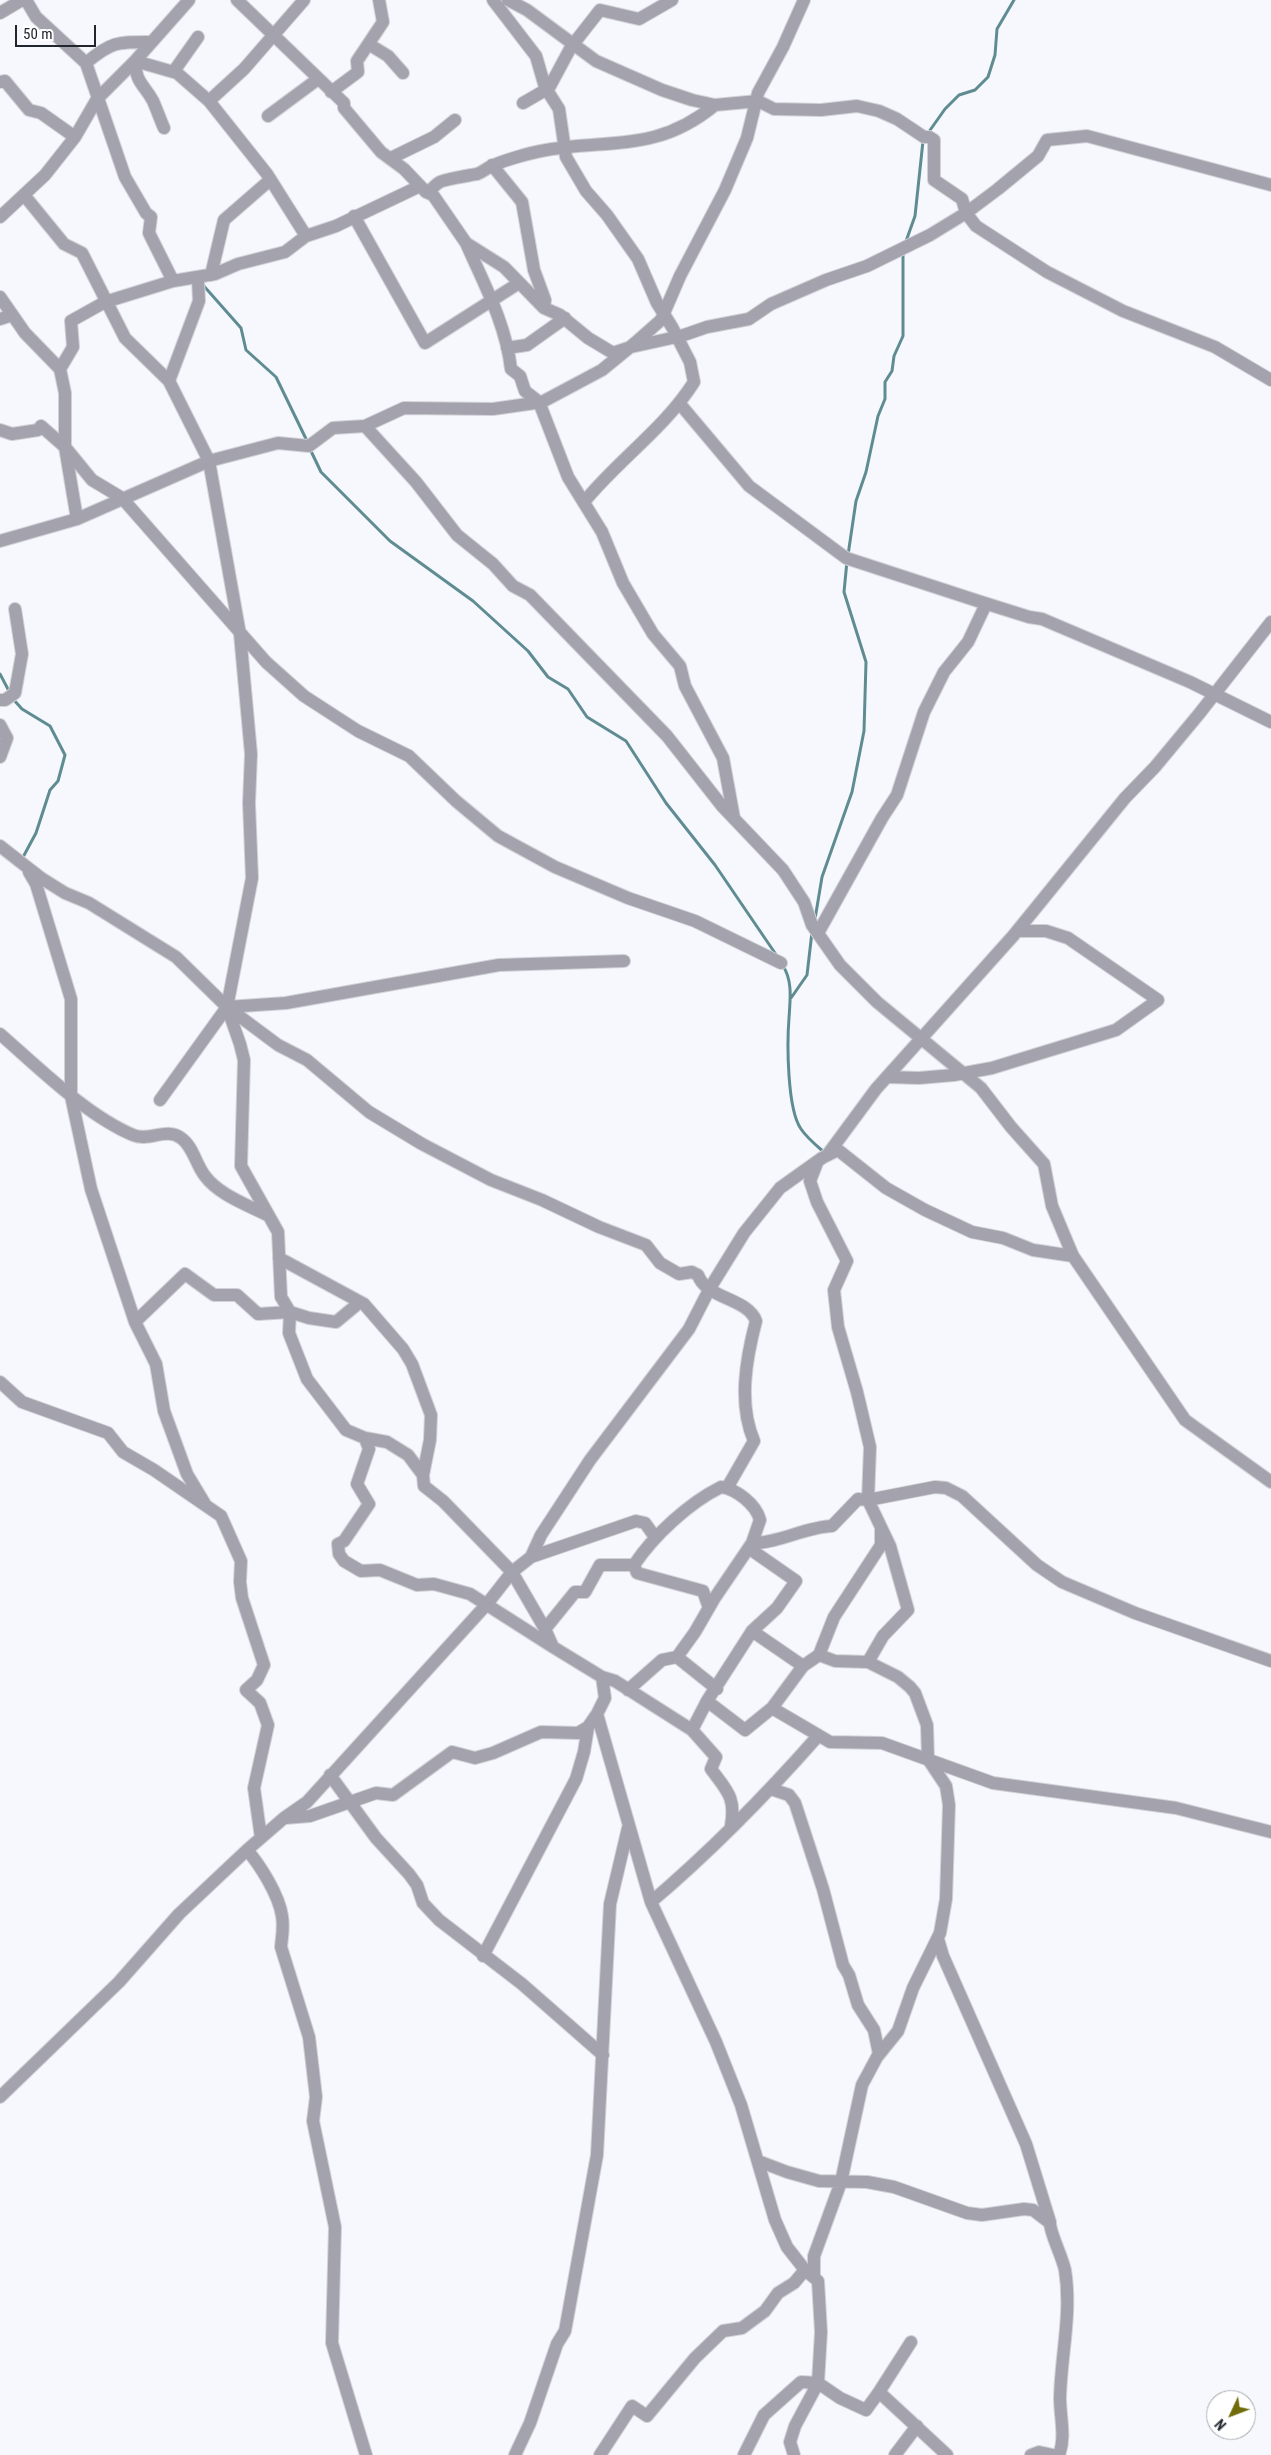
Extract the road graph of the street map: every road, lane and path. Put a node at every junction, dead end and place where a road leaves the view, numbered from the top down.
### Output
1 (24, 0) edge
2 (189, 0) edge
3 (237, 0) edge
4 (304, 0) edge
5 (379, 0) edge
6 (493, 0) edge
7 (508, 0) edge
8 (672, 0) edge
9 (804, 0) edge
10 (0, 13) edge
11 (274, 35) junction
12 (198, 36) dead end
13 (152, 42) junction
14 (574, 44) junction
15 (370, 45) junction
16 (135, 61) junction
17 (86, 63) junction
18 (174, 71) junction
19 (404, 74) dead end
20 (318, 79) junction
21 (0, 82) edge
22 (547, 89) junction
23 (331, 92) junction
24 (97, 99) junction
25 (208, 101) junction
26 (756, 101) junction
27 (523, 103) dead end
28 (715, 105) junction
29 (268, 116) dead end
30 (455, 120) dead end
31 (164, 128) dead end
32 (75, 137) junction
33 (565, 148) junction
34 (391, 158) junction
35 (492, 165) junction
36 (270, 180) junction
37 (1271, 185) edge
38 (424, 189) junction
39 (24, 196) junction
40 (966, 213) junction
41 (354, 216) junction
42 (0, 217) edge
43 (306, 236) junction
44 (466, 244) junction
45 (211, 275) junction
46 (198, 278) junction
47 (173, 281) junction
48 (519, 283) junction
49 (0, 297) edge
50 (491, 300) junction
51 (105, 302) junction
52 (544, 308) junction
53 (664, 314) junction
54 (6, 317) edge
55 (564, 318) junction
56 (678, 337) junction
57 (631, 347) junction
58 (507, 348) junction
59 (60, 369) junction
60 (1271, 380) edge
61 (170, 381) junction
62 (539, 402) junction
63 (680, 404) junction
64 (365, 426) junction
65 (1, 432) edge
66 (65, 447) junction
67 (209, 462) junction
68 (122, 498) junction
69 (584, 502) junction
70 (77, 519) junction
71 (0, 542) edge
72 (986, 604) junction
73 (15, 609) dead end
74 (1271, 622) edge
75 (240, 634) junction
76 (1215, 695) junction
77 (0, 700) edge
78 (1271, 722) edge
79 (0, 725) edge
80 (0, 757) edge
81 (734, 818) junction
82 (0, 846) edge
83 (26, 868) junction
84 (1018, 931) junction
85 (818, 934) junction
86 (624, 961) dead end
87 (781, 963) dead end
88 (227, 1007) junction
89 (0, 1034) edge
90 (921, 1038) junction
91 (964, 1073) junction
92 (887, 1077) junction
93 (71, 1096) junction
94 (160, 1100) dead end
95 (823, 1158) junction
96 (269, 1216) junction
97 (1073, 1256) junction
98 (279, 1258) junction
99 (710, 1288) junction
100 (360, 1302) junction
101 (290, 1312) junction
102 (135, 1322) junction
103 (0, 1382) edge
104 (365, 1438) junction
105 (423, 1476) junction
106 (1271, 1482) edge
107 (726, 1488) junction
108 (868, 1500) junction
109 (205, 1504) junction
110 (880, 1523) junction
111 (655, 1537) junction
112 (751, 1546) junction
113 (531, 1557) junction
114 (634, 1565) junction
115 (512, 1572) junction
116 (486, 1604) junction
117 (710, 1608) junction
118 (545, 1629) junction
119 (752, 1631) junction
120 (553, 1647) junction
121 (819, 1655) junction
122 (677, 1657) junction
123 (1271, 1661) edge
124 (868, 1662) junction
125 (803, 1666) junction
126 (602, 1677) junction
127 (716, 1689) junction
128 (628, 1690) junction
129 (707, 1701) junction
130 (772, 1708) junction
131 (597, 1714) junction
132 (588, 1727) junction
133 (692, 1730) junction
134 (818, 1736) junction
135 (928, 1759) junction
136 (330, 1775) junction
137 (771, 1789) junction
138 (351, 1802) junction
139 (284, 1818) junction
140 (731, 1826) junction
141 (628, 1827) junction
142 (1271, 1832) edge
143 (261, 1838) junction
144 (247, 1850) junction
145 (651, 1902) junction
146 (938, 1939) junction
147 (483, 1956) junction
148 (879, 2054) junction
149 (603, 2055) junction
150 (0, 2097) edge
151 (758, 2161) junction
152 (841, 2182) junction
153 (1050, 2223) junction
154 (810, 2273) junction
155 (911, 2342) dead end
156 (818, 2383) junction
157 (879, 2392) junction
158 (917, 2426) junction
159 (366, 2455) edge
160 (516, 2455) edge
161 (600, 2455) edge
162 (744, 2455) edge
163 (794, 2455) edge
164 (895, 2455) edge
165 (947, 2455) edge
166 (1031, 2455) edge
167 (1053, 2455) edge
168 (1059, 2455) edge

1 - 10 street
1 - 17 street
2 - 13 street
3 - 11 street
4 - 11 street
5 - 15 street
6 - 22 street
7 - 14 street
8 - 14 street
9 - 26 street
11 - 20 street
11 - 25 street
12 - 18 street
13 - 16 street
13 - 17 street
14 - 22 street
14 - 28 street
15 - 19 street
15 - 23 street
16 - 18 street
16 - 24 street
16 - 31 street
17 - 24 street
18 - 25 street
20 - 23 street
20 - 29 street
21 - 32 street
22 - 27 street
22 - 33 street
23 - 34 street
24 - 32 street
24 - 47 street
25 - 36 street
26 - 28 street
26 - 40 street
26 - 53 street
28 - 33 street
30 - 34 street
32 - 39 street
33 - 35 street
33 - 53 street
34 - 38 street
35 - 38 street
35 - 52 street
36 - 43 street
36 - 45 street
37 - 40 street
38 - 41 street
38 - 44 street
39 - 42 street
39 - 51 street
40 - 56 street
40 - 60 street
41 - 43 street
41 - 50 street
43 - 45 street
44 - 48 street
44 - 50 street
45 - 46 street
46 - 47 street
46 - 61 street
47 - 51 street
48 - 50 street
48 - 52 street
49 - 54 street
50 - 58 street
51 - 59 street
51 - 61 street
52 - 55 street
53 - 56 street
53 - 57 street
54 - 59 street
55 - 57 street
55 - 58 street
56 - 57 street
56 - 63 street
57 - 62 street
58 - 62 street
59 - 66 street
61 - 67 street
62 - 64 street
62 - 69 street
63 - 69 street
63 - 72 street
64 - 67 street
64 - 81 street
65 - 66 street
66 - 68 street
66 - 70 street
67 - 68 street
67 - 75 street
68 - 70 street
68 - 75 street
69 - 81 street
70 - 71 street
72 - 76 street
72 - 85 street
73 - 77 street
74 - 76 street
75 - 87 street
75 - 88 street
76 - 78 street
76 - 84 street
79 - 80 street
81 - 85 street
82 - 83 street
83 - 88 street
83 - 93 street
84 - 90 street
84 - 91 street
85 - 90 street
86 - 88 street
88 - 94 street
88 - 96 street
88 - 99 street
89 - 93 street
90 - 91 street
90 - 92 street
91 - 92 street
91 - 97 street
92 - 95 street
93 - 96 street
93 - 102 street
95 - 97 street
95 - 99 street
95 - 108 street
96 - 98 street
97 - 106 street
98 - 100 street
98 - 101 street
99 - 107 street
99 - 113 street
100 - 101 street
100 - 105 street
101 - 102 street
101 - 104 street
102 - 109 street
103 - 109 street
104 - 105 street
104 - 116 street
105 - 115 street
107 - 111 street
107 - 112 street
108 - 110 street
108 - 112 street
108 - 123 street
109 - 143 street
110 - 121 street
110 - 124 street
111 - 113 street
111 - 114 street
112 - 117 street
112 - 119 street
113 - 115 street
114 - 117 street
114 - 118 street
115 - 116 street
115 - 118 street
116 - 120 street
116 - 136 street
117 - 122 street
118 - 120 street
119 - 125 street
119 - 127 street
120 - 126 street
121 - 124 street
121 - 125 street
122 - 127 street
122 - 128 street
124 - 135 street
125 - 130 street
126 - 128 street
126 - 131 street
127 - 129 street
128 - 133 street
129 - 130 street
129 - 133 street
130 - 134 street
131 - 132 street
131 - 141 street
132 - 138 street
132 - 147 street
133 - 140 street
134 - 135 street
134 - 137 street
135 - 142 street
135 - 146 street
136 - 138 street
136 - 139 street
137 - 140 street
137 - 148 street
138 - 139 street
138 - 147 street
139 - 143 street
140 - 145 street
141 - 145 street
141 - 149 street
143 - 144 street
144 - 150 street
144 - 159 street
145 - 151 street
146 - 148 street
146 - 153 street
147 - 149 street
148 - 152 street
149 - 160 street
151 - 152 street
151 - 154 street
152 - 153 street
152 - 154 street
153 - 168 street
154 - 156 street
154 - 161 street
155 - 157 street
156 - 157 street
156 - 162 street
156 - 163 street
157 - 158 street
158 - 164 street
158 - 165 street
166 - 167 street

